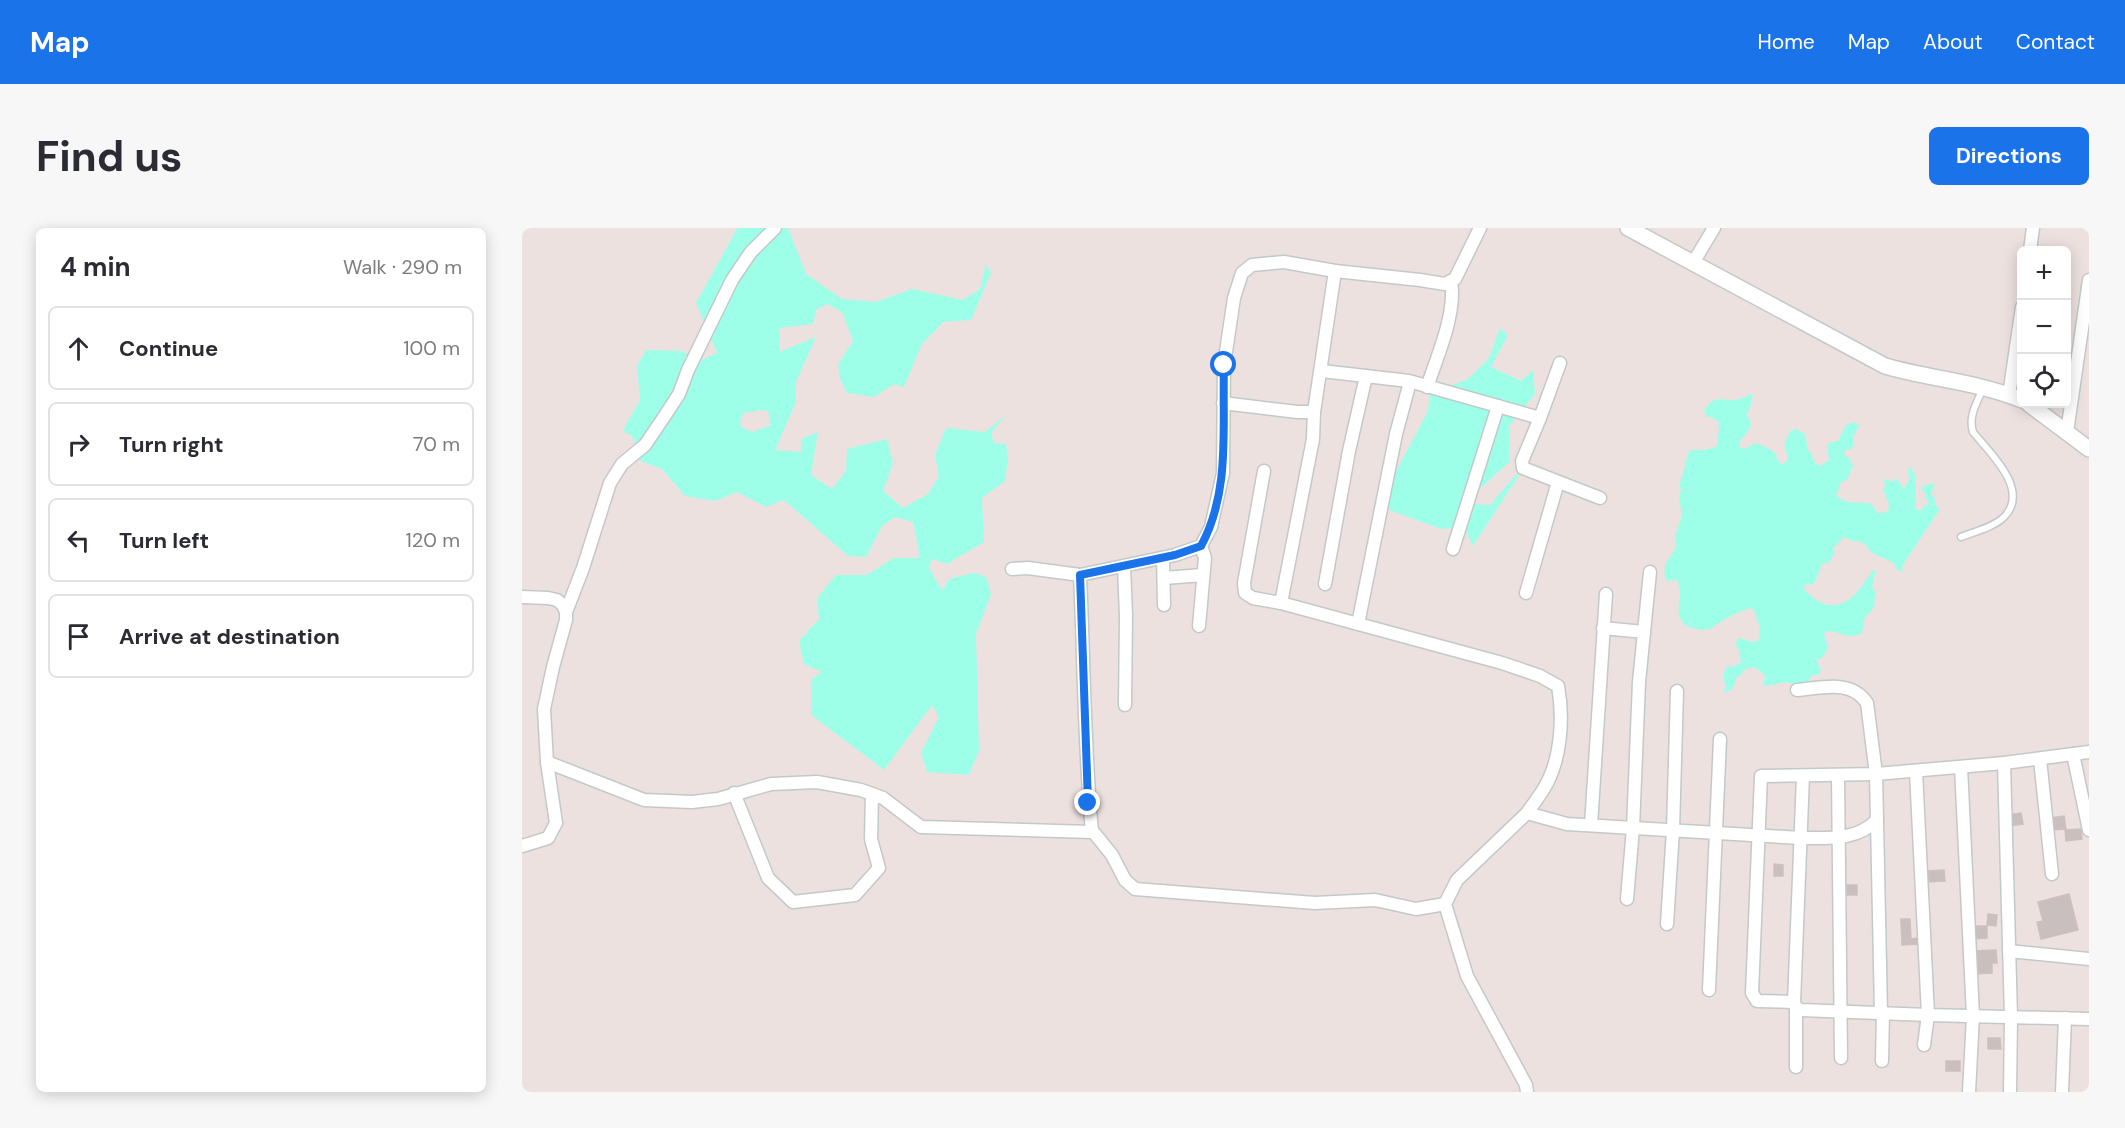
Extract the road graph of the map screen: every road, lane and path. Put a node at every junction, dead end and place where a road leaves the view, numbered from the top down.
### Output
1 (775, 228) edge
2 (1480, 228) edge
3 (1628, 228) edge
4 (1714, 228) edge
5 (2033, 228) edge
6 (2031, 246) edge
7 (1693, 263) junction
8 (1335, 271) junction
9 (2089, 280) edge
10 (1451, 281) junction
11 (2018, 354) edge
12 (1560, 363) dead end
13 (1322, 370) junction
14 (1366, 376) junction
15 (1410, 382) junction
16 (1426, 387) junction
17 (1983, 387) junction
18 (2015, 397) edge
19 (1223, 403) junction
20 (1498, 406) junction
21 (2034, 408) edge
22 (1314, 412) junction
23 (1540, 418) junction
24 (2067, 432) junction
25 (2089, 449) edge
26 (1264, 471) dead end
27 (1558, 482) junction
28 (1600, 498) dead end
29 (1961, 537) dead end
30 (1201, 546) junction
31 (1453, 549) dead end
32 (1163, 558) junction
33 (1124, 566) junction
34 (1012, 569) dead end
35 (1650, 572) dead end
36 (1203, 574) junction
37 (1080, 575) junction
38 (1164, 578) junction
39 (1325, 584) dead end
40 (1526, 592) dead end
41 (1606, 594) dead end
42 (522, 597) edge
43 (1281, 603) junction
44 (1164, 605) dead end
45 (566, 612) junction
46 (1358, 624) junction
47 (1199, 626) dead end
48 (1603, 628) junction
49 (1644, 632) junction
50 (1797, 690) dead end
51 (1677, 691) dead end
52 (1125, 705) dead end
53 (1720, 739) dead end
54 (2089, 752) edge
55 (2073, 754) junction
56 (2040, 759) junction
57 (547, 762) junction
58 (2004, 763) junction
59 (1961, 767) junction
60 (1916, 771) junction
61 (1876, 774) junction
62 (1838, 775) junction
63 (1803, 776) junction
64 (734, 793) junction
65 (872, 794) junction
66 (1527, 813) junction
67 (1877, 820) junction
68 (1591, 825) junction
69 (1633, 828) junction
70 (1091, 830) junction
71 (1673, 830) junction
72 (2089, 830) edge
73 (1717, 833) junction
74 (1760, 835) junction
75 (1801, 838) junction
76 (1838, 838) junction
77 (522, 846) edge
78 (2052, 874) dead end
79 (1627, 899) dead end
80 (1444, 904) junction
81 (1667, 924) dead end
82 (2009, 951) junction
83 (2089, 958) edge
84 (1709, 990) dead end
85 (1795, 1005) junction
86 (2089, 1009) edge
87 (1840, 1011) junction
88 (1882, 1013) junction
89 (1928, 1015) junction
90 (1973, 1016) junction
91 (2012, 1017) junction
92 (2065, 1018) junction
93 (2089, 1019) edge
94 (1924, 1045) dead end
95 (1841, 1058) dead end
96 (1882, 1060) dead end
97 (1796, 1067) dead end
98 (1527, 1092) edge
99 (1969, 1092) edge
100 (2010, 1092) edge
101 (2062, 1092) edge

1 - 45 street
2 - 10 street
3 - 7 street
4 - 7 street
5 - 6 street
7 - 17 street
8 - 10 street
8 - 13 street
8 - 19 street
9 - 24 street
10 - 16 street
11 - 18 street
12 - 23 street
13 - 14 street
13 - 22 street
14 - 15 street
14 - 39 street
15 - 16 street
15 - 46 street
16 - 20 street
17 - 18 street
17 - 29 lane
19 - 22 street
19 - 30 street
20 - 23 street
20 - 31 street
21 - 24 street
22 - 43 street
23 - 27 street
24 - 25 street
26 - 43 street
27 - 28 street
27 - 40 street
30 - 32 street
30 - 36 street
32 - 33 street
32 - 38 street
33 - 37 street
33 - 52 street
34 - 37 street
35 - 49 street
36 - 38 street
36 - 47 street
37 - 70 street
38 - 44 street
41 - 48 street
42 - 45 street
43 - 46 street
45 - 57 street
46 - 66 street
48 - 49 street
48 - 68 street
49 - 69 street
50 - 61 street
51 - 71 street
53 - 73 street
54 - 55 street
55 - 56 street
55 - 72 street
56 - 58 street
56 - 78 street
57 - 64 street
57 - 77 street
58 - 59 street
58 - 82 street
59 - 60 street
59 - 90 street
60 - 61 street
60 - 89 street
61 - 62 street
61 - 67 street
62 - 63 street
62 - 76 street
63 - 74 street
63 - 75 street
64 - 65 street
64 - 65 street
65 - 70 street
66 - 68 street
66 - 80 street
67 - 76 street
67 - 88 street
68 - 69 street
69 - 71 street
69 - 79 street
70 - 80 street
71 - 73 street
71 - 81 street
73 - 74 street
73 - 84 street
74 - 75 street
74 - 85 street
75 - 76 street
75 - 85 street
76 - 87 street
80 - 98 street
82 - 83 street
82 - 91 street
85 - 87 street
85 - 97 street
86 - 93 street
87 - 88 street
87 - 95 street
88 - 89 street
88 - 96 street
89 - 90 street
89 - 94 street
90 - 91 street
90 - 99 street
91 - 92 street
91 - 100 street
92 - 93 street
92 - 101 street

